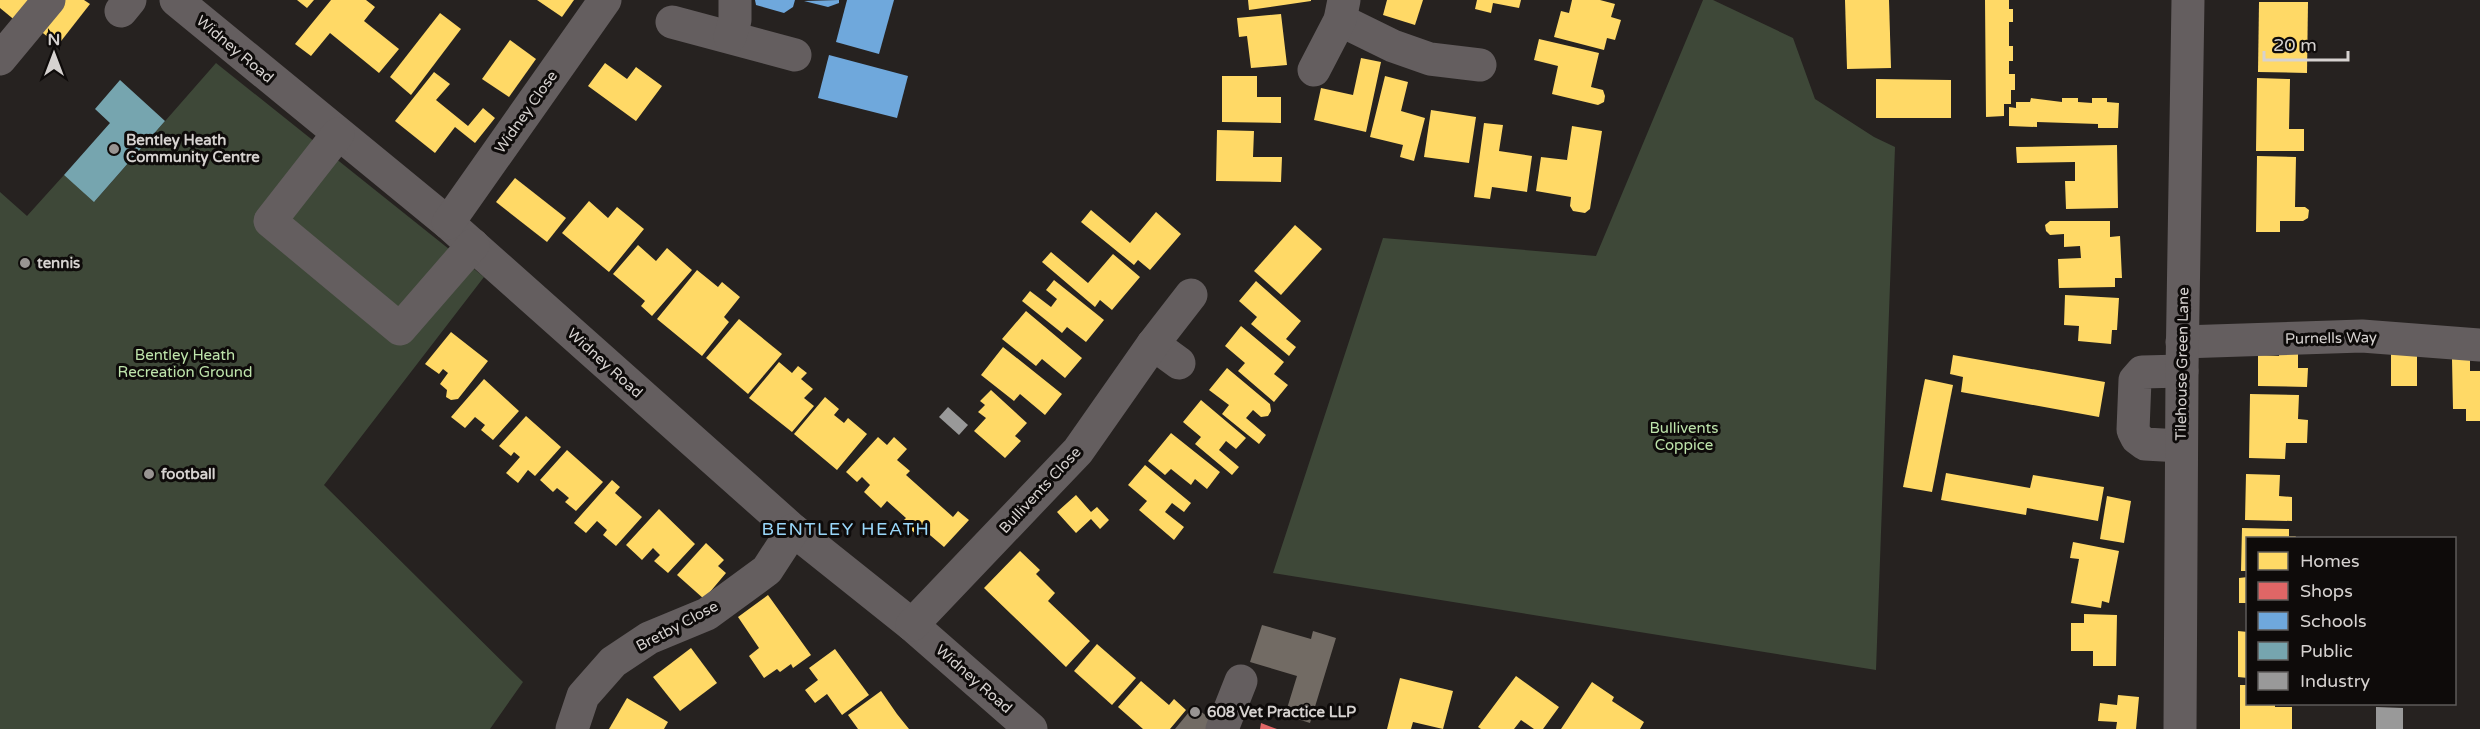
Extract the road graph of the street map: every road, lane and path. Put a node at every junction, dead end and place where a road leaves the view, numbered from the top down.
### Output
1 (49, 0) edge
2 (176, 0) edge
3 (605, 0) edge
4 (735, 0) edge
5 (2188, 0) edge
6 (1342, 10) edge
7 (672, 22) dead end
8 (730, 37) junction
9 (795, 55) dead end
10 (0, 59) edge
11 (1480, 65) dead end
12 (1314, 70) dead end
13 (338, 134) junction
14 (448, 223) junction
15 (473, 245) junction
16 (1191, 295) dead end
17 (1153, 344) junction
18 (2480, 345) edge
19 (2182, 356) junction
20 (1179, 363) dead end
21 (2181, 446) junction
22 (793, 530) junction
23 (912, 625) junction
24 (1241, 681) dead end
25 (572, 729) edge
26 (1031, 729) edge
27 (1222, 729) edge
28 (2180, 729) edge

1 - 10 street
2 - 13 street, Widney Road
3 - 14 street, Widney Close
4 - 8 street
5 - 19 street, Tilehouse Green Lane
6 - 11 street
6 - 12 street
7 - 8 street
8 - 9 street
13 - 14 street, Widney Road
13 - 15 street
14 - 15 street, Widney Road
15 - 22 street, Widney Road
16 - 17 street, Bullivents Close
17 - 20 street
17 - 23 street, Bullivents Close
18 - 19 street, Purnells Way
19 - 21 street, Tilehouse Green Lane
19 - 21 street, Purnells Way
21 - 28 street, Tilehouse Green Lane
22 - 23 street, Widney Road
22 - 25 street, Bretby Close
23 - 26 street, Widney Road
24 - 27 street

